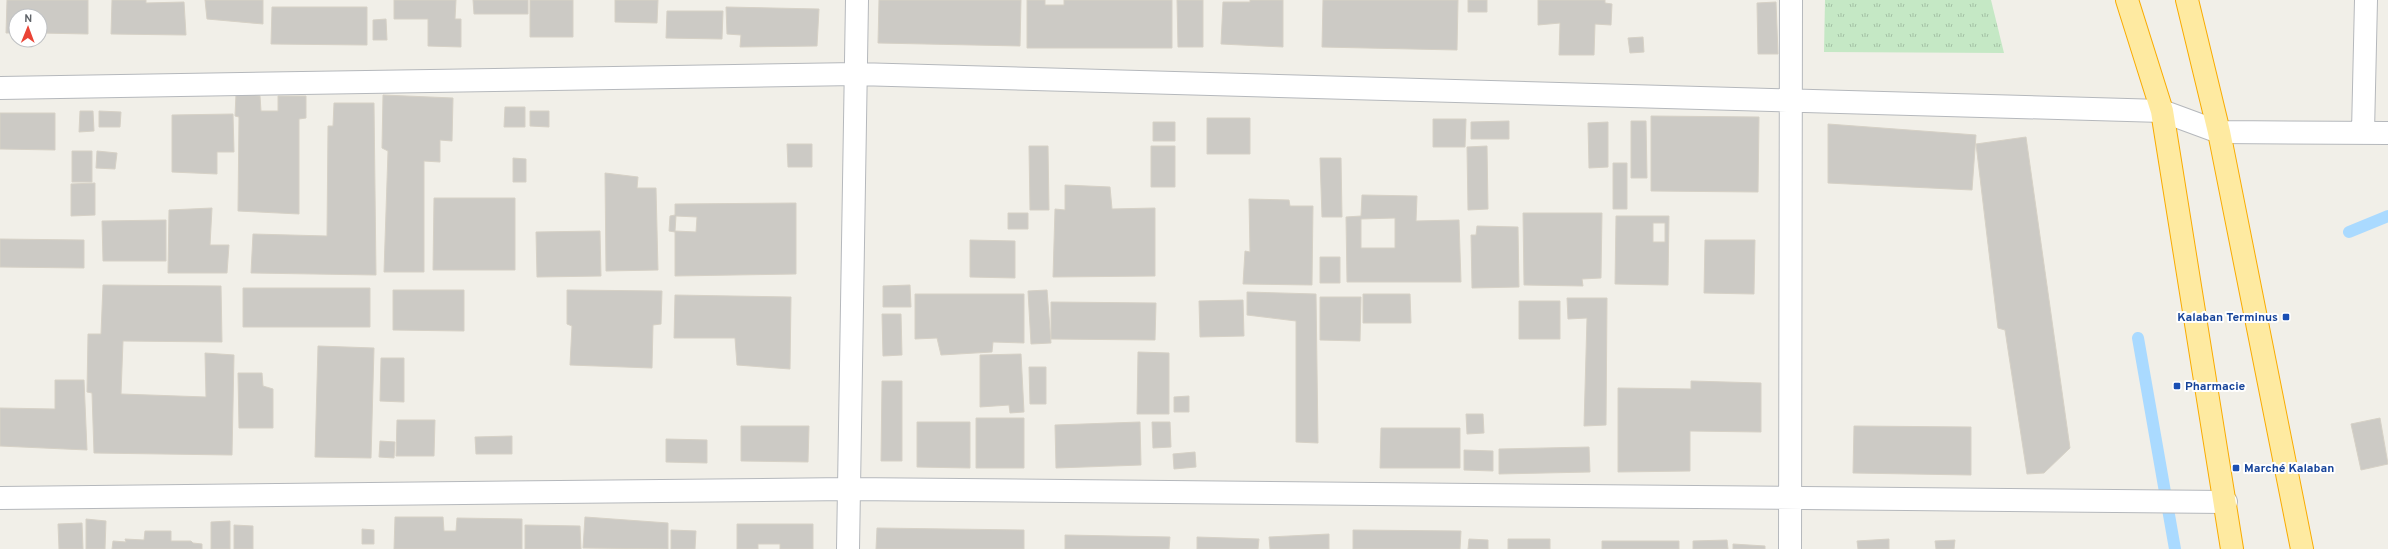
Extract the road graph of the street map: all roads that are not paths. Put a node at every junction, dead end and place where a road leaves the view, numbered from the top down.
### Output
1 (857, 0) edge
2 (1791, 0) edge
3 (2127, 0) edge
4 (2187, 0) edge
5 (2366, 0) edge
6 (856, 74) junction
7 (0, 88) edge
8 (1790, 101) junction
9 (2162, 111) junction
10 (2219, 132) junction
11 (2363, 132) junction
12 (2388, 133) edge
13 (848, 489) junction
14 (0, 498) edge
15 (1790, 498) junction
16 (2226, 502) junction
17 (848, 549) edge
18 (1790, 549) edge
19 (2232, 549) edge
20 (2302, 549) edge

1 - 6 street
2 - 8 street
3 - 9 highway
4 - 10 highway
5 - 11 street
6 - 7 street
6 - 8 street
6 - 13 street
8 - 9 street
8 - 15 street
9 - 10 street
9 - 16 highway
10 - 11 street
10 - 20 highway
11 - 12 street
13 - 14 street
13 - 15 street
13 - 17 street
15 - 16 street
15 - 18 street
16 - 19 highway

